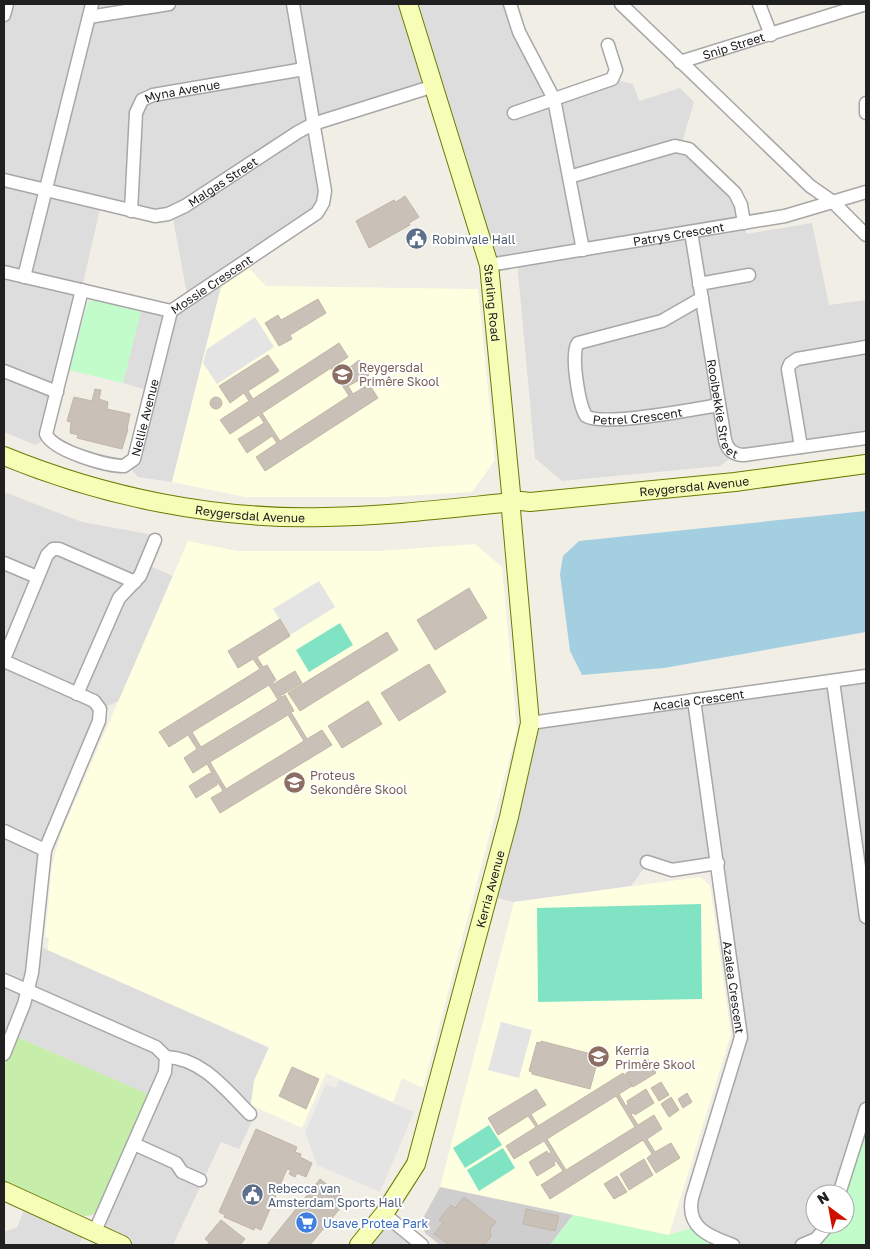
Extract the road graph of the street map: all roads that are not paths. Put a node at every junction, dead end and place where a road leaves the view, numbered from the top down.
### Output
1 (7, 4) edge
2 (92, 4) edge
3 (169, 4) edge
4 (293, 4) edge
5 (408, 4) edge
6 (510, 4) edge
7 (621, 4) edge
8 (759, 4) edge
9 (866, 4) edge
10 (4, 15) edge
11 (89, 17) junction
12 (771, 35) junction
13 (608, 45) dead end
14 (680, 62) junction
15 (304, 69) junction
16 (434, 86) junction
17 (554, 99) junction
18 (866, 103) edge
19 (866, 112) edge
20 (514, 113) dead end
21 (313, 124) junction
22 (569, 177) junction
23 (4, 180) edge
24 (46, 191) junction
25 (866, 192) edge
26 (833, 202) junction
27 (131, 211) junction
28 (744, 223) junction
29 (691, 232) junction
30 (866, 235) edge
31 (582, 250) junction
32 (488, 265) junction
33 (4, 272) edge
34 (749, 275) dead end
35 (24, 277) junction
36 (699, 284) junction
37 (82, 290) junction
38 (702, 298) junction
39 (171, 311) junction
40 (866, 347) edge
41 (4, 371) edge
42 (56, 392) junction
43 (719, 405) junction
44 (866, 438) edge
45 (801, 447) junction
46 (4, 456) edge
47 (866, 464) edge
48 (511, 502) junction
49 (156, 540) dead end
50 (4, 563) edge
51 (37, 577) junction
52 (135, 582) junction
53 (4, 660) edge
54 (866, 676) edge
55 (833, 681) junction
56 (77, 694) junction
57 (694, 700) junction
58 (530, 723) junction
59 (4, 831) edge
60 (45, 850) junction
61 (647, 862) dead end
62 (718, 863) junction
63 (866, 917) edge
64 (4, 980) edge
65 (27, 991) junction
66 (4, 1054) edge
67 (166, 1057) junction
68 (866, 1110) edge
69 (250, 1114) dead end
70 (134, 1144) junction
71 (200, 1180) dead end
72 (842, 1184) edge
73 (5, 1196) edge
74 (384, 1214) junction
75 (95, 1231) junction
76 (820, 1234) edge
77 (122, 1245) edge
78 (359, 1245) edge
79 (422, 1245) edge
80 (733, 1245) edge
81 (802, 1245) edge

1 - 10 street
2 - 11 street
3 - 11 street
4 - 15 street, Mossie Crescent
5 - 16 street, Starling Road
6 - 17 street
7 - 14 street
8 - 12 street
9 - 12 street, Snip Street
11 - 24 street
12 - 14 street, Snip Street
13 - 17 street
14 - 26 street
15 - 21 street, Mossie Crescent
15 - 27 street, Myna Avenue
16 - 21 street, Malgas Street
16 - 32 street, Starling Road
17 - 20 street
17 - 22 street
18 - 19 street
21 - 27 street, Malgas Street
21 - 39 street, Mossie Crescent
22 - 28 street
22 - 31 street
23 - 24 street, Malgas Street
24 - 27 street, Malgas Street
24 - 35 street
25 - 26 street, Patrys Crescent
26 - 28 street, Patrys Crescent
26 - 30 street
28 - 29 street, Patrys Crescent
29 - 31 street, Patrys Crescent
29 - 36 street, Rooibekkie Street
31 - 32 street, Patrys Crescent
32 - 48 street, Starling Road
33 - 35 street, Mossie Crescent
34 - 36 street
35 - 37 street, Mossie Crescent
36 - 38 street, Rooibekkie Street
37 - 39 street, Mossie Crescent
37 - 42 street, Nellie Avenue
38 - 43 street, Rooibekkie Street
38 - 43 street, Petrel Crescent
39 - 42 street, Nellie Avenue
40 - 45 street
41 - 42 street
43 - 45 street, Rooibekkie Street
44 - 45 street, Rooibekkie Street
46 - 48 street, Reygersdal Avenue
47 - 48 street, Reygersdal Avenue
48 - 58 street, Kerria Avenue
49 - 52 street
50 - 51 street
51 - 52 street
51 - 53 street
52 - 56 street
53 - 56 street
54 - 55 street, Acacia Crescent
55 - 57 street, Acacia Crescent
55 - 63 street
56 - 60 street
57 - 58 street, Acacia Crescent
57 - 62 street, Azalea Crescent
58 - 74 street, Kerria Avenue
59 - 60 street
60 - 65 street
61 - 62 street
62 - 80 street, Azalea Crescent
64 - 65 street
65 - 66 street
65 - 67 street
67 - 69 street
67 - 70 street
68 - 72 street
70 - 71 street
70 - 75 street
73 - 75 street
74 - 78 street, Kerria Avenue
74 - 79 street
75 - 77 street
76 - 81 street

